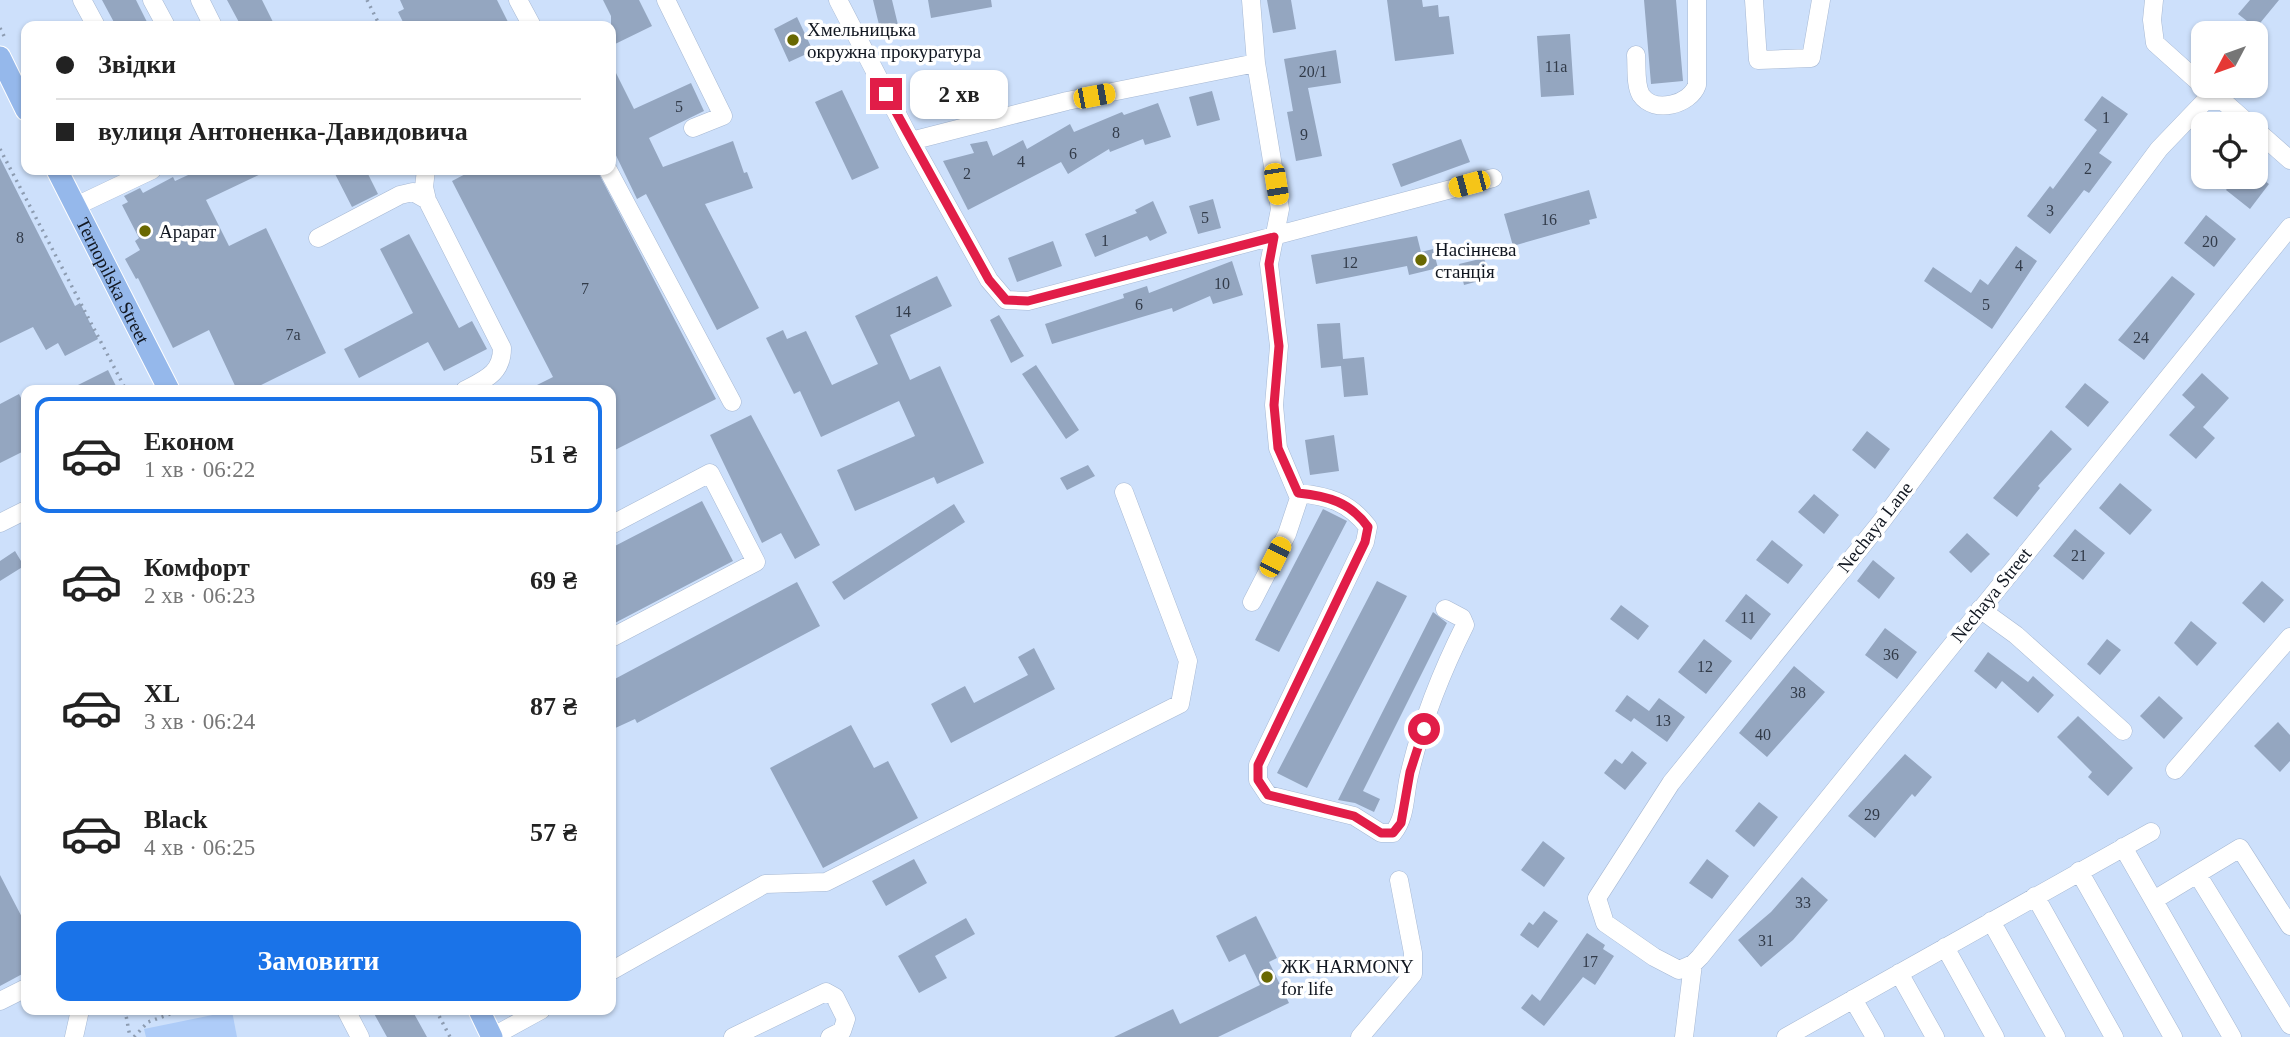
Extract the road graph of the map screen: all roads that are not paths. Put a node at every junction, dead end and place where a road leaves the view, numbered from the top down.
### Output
1 (82, 0) edge
2 (152, 0) edge
3 (200, 0) edge
4 (518, 0) edge
5 (666, 0) edge
6 (838, 0) edge
7 (1251, 0) edge
8 (1697, 0) edge
9 (1754, 0) edge
10 (1821, 0) edge
11 (2154, 0) edge
12 (93, 21) edge
13 (163, 21) edge
14 (210, 21) edge
15 (529, 21) edge
16 (1636, 55) dead end
17 (0, 57) edge
18 (1256, 63) junction
19 (2191, 75) edge
20 (2219, 98) edge
21 (21, 100) edge
22 (2223, 101) junction
23 (2235, 112) edge
24 (693, 128) dead end
25 (911, 141) junction
26 (2268, 141) edge
27 (2290, 160) edge
28 (60, 175) edge
29 (141, 175) edge
30 (425, 175) edge
31 (611, 175) edge
32 (1493, 178) dead end
33 (427, 200) junction
34 (76, 206) junction
35 (2290, 227) edge
36 (1274, 237) junction
37 (318, 239) dead end
38 (166, 385) edge
39 (475, 385) edge
40 (732, 402) dead end
41 (1124, 492) dead end
42 (1298, 493) junction
43 (21, 512) edge
44 (616, 522) edge
45 (0, 523) edge
46 (1252, 602) dead end
47 (1445, 609) dead end
48 (1980, 609) junction
49 (616, 635) edge
50 (2290, 637) edge
51 (2123, 731) dead end
52 (2175, 770) dead end
53 (2151, 832) dead end
54 (2123, 847) junction
55 (2079, 871) junction
56 (2197, 874) junction
57 (1399, 880) dead end
58 (2035, 896) junction
59 (2154, 900) junction
60 (1991, 921) junction
61 (2290, 926) edge
62 (1945, 947) junction
63 (1693, 964) junction
64 (616, 968) edge
65 (1899, 973) junction
66 (21, 991) edge
67 (1853, 999) junction
68 (1, 1001) edge
69 (79, 1015) edge
70 (349, 1015) edge
71 (481, 1015) edge
72 (532, 1015) edge
73 (2290, 1025) edge
74 (1685, 1029) edge
75 (1813, 1030) edge
76 (74, 1037) edge
77 (360, 1037) edge
78 (492, 1037) edge
79 (733, 1037) edge
80 (830, 1037) edge
81 (1360, 1037) edge
82 (1697, 1037) edge
83 (1786, 1037) edge
84 (1875, 1037) edge
85 (1935, 1037) edge
86 (1995, 1037) edge
87 (2056, 1037) edge
88 (2115, 1037) edge
89 (2173, 1037) edge
90 (2232, 1037) edge

1 - 12 street
2 - 13 street
3 - 14 street
4 - 15 street
5 - 24 street
6 - 25 street
7 - 18 street
8 - 16 street
9 - 10 street
11 - 19 street
17 - 21 main road
18 - 25 street
18 - 36 street
20 - 22 street
22 - 23 street
22 - 63 street, Nechaya Lane
25 - 36 street
26 - 27 street
28 - 34 main road, Ternopilska Street
29 - 34 street
30 - 33 street
31 - 40 street
32 - 36 street
33 - 37 street
33 - 39 street
34 - 38 main road, Ternopilska Street
35 - 48 street, Nechaya Street
36 - 42 street
41 - 64 street
42 - 46 street
42 - 47 street
43 - 45 street
44 - 49 street
48 - 51 street
48 - 63 street, Nechaya Street
50 - 52 street
53 - 54 street
54 - 55 street
54 - 59 street
55 - 58 street
55 - 89 street
56 - 59 street
56 - 61 street
56 - 73 street
57 - 81 street
58 - 60 street
58 - 88 street
59 - 90 street
60 - 62 street
60 - 87 street
62 - 65 street
62 - 86 street
63 - 74 street
65 - 67 street
65 - 85 street
66 - 68 street
67 - 75 street
67 - 84 street
69 - 76 street
70 - 77 street
71 - 78 main road
72 - 78 street
74 - 82 street
75 - 83 street
79 - 80 street

